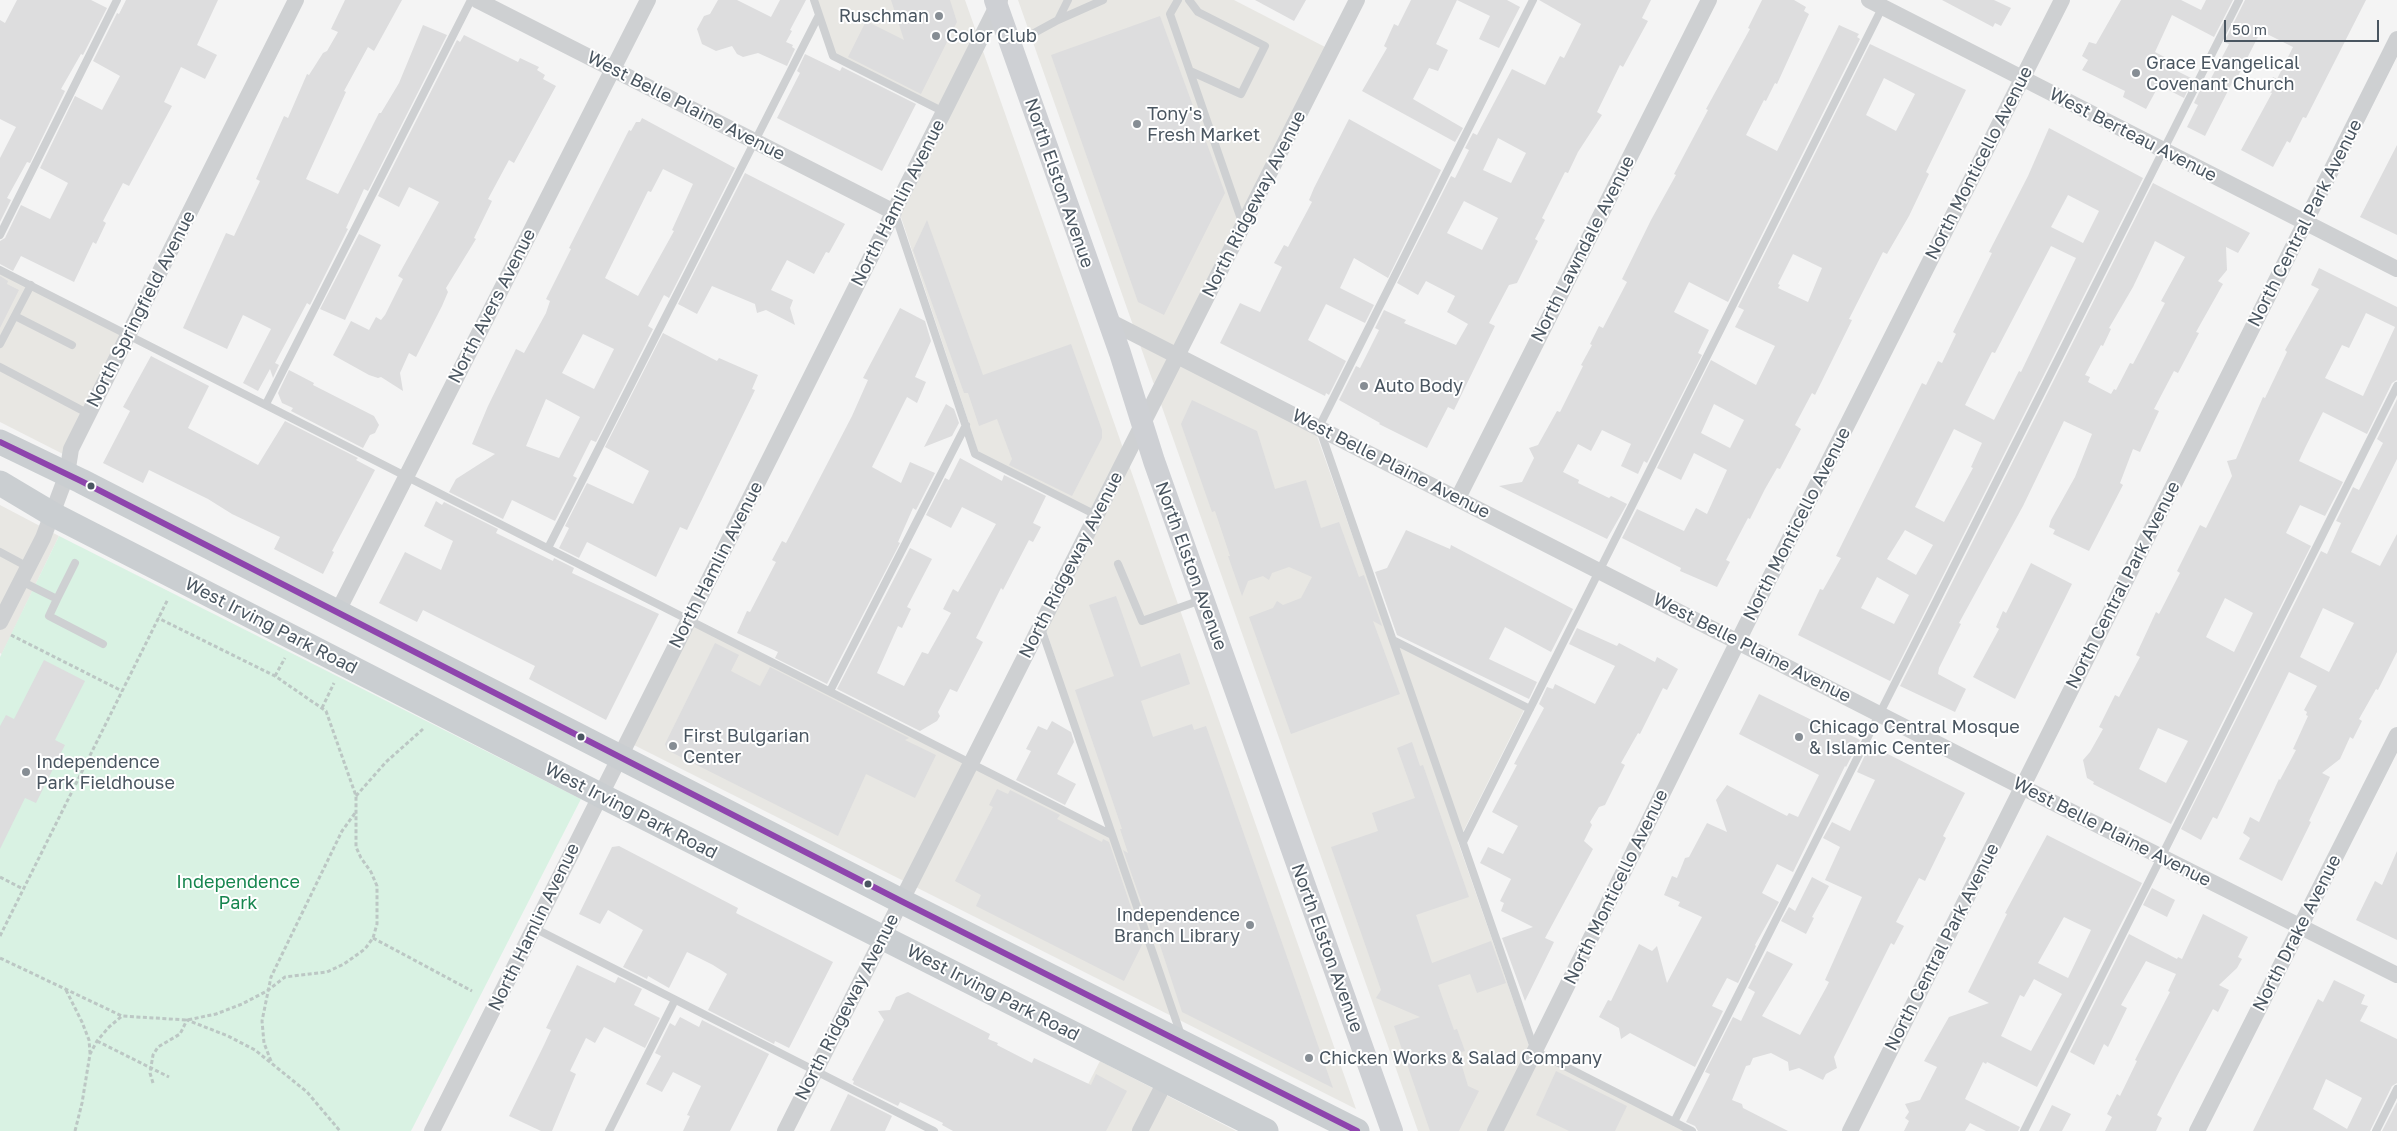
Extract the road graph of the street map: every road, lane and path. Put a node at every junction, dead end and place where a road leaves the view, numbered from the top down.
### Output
1 (117, 0) edge
2 (296, 0) edge
3 (471, 0) edge
4 (477, 0) edge
5 (648, 0) edge
6 (814, 0) edge
7 (1068, 0) edge
8 (1103, 0) edge
9 (1178, 0) edge
10 (1189, 0) edge
11 (1357, 0) edge
12 (1533, 0) edge
13 (1709, 0) edge
14 (2062, 0) edge
15 (2239, 0) edge
16 (997, 2) edge
17 (1879, 2) edge
18 (819, 15) junction
19 (1058, 20) junction
20 (2397, 39) edge
21 (1011, 46) junction
22 (613, 69) junction
23 (1190, 71) junction
24 (2022, 78) junction
25 (944, 112) junction
26 (755, 141) junction
27 (2164, 150) junction
28 (894, 212) junction
29 (2304, 222) junction
30 (1243, 225) junction
31 (0, 235) edge
32 (2397, 269) edge
33 (0, 270) edge
34 (31, 285) junction
35 (15, 316) junction
36 (1107, 320) junction
37 (129, 334) junction
38 (0, 344) edge
39 (72, 345) dead end
40 (1177, 355) junction
41 (0, 367) edge
42 (2397, 386) edge
43 (266, 404) junction
44 (88, 414) junction
45 (1142, 424) junction
46 (966, 425) junction
47 (1319, 427) junction
48 (0, 442) edge
49 (67, 474) junction
50 (406, 476) junction
51 (0, 484) edge
52 (1458, 498) junction
53 (52, 514) junction
54 (1096, 515) junction
55 (548, 548) junction
56 (0, 552) edge
57 (75, 562) dead end
58 (1118, 564) dead end
59 (1600, 570) junction
60 (24, 574) junction
61 (169, 596) dead end
62 (57, 599) junction
63 (1203, 599) junction
64 (337, 613) junction
65 (158, 618) junction
66 (688, 619) junction
67 (2, 622) edge
68 (1040, 626) junction
69 (1393, 640) junction
70 (1738, 641) junction
71 (103, 644) dead end
72 (318, 650) junction
73 (286, 655) dead end
74 (275, 676) junction
75 (336, 680) dead end
76 (122, 691) junction
77 (830, 691) junction
78 (322, 708) junction
79 (1530, 709) junction
80 (1880, 714) junction
81 (426, 726) dead end
82 (2397, 735) edge
83 (619, 758) junction
84 (971, 762) junction
85 (2022, 786) junction
86 (356, 796) junction
87 (600, 796) junction
88 (355, 813) junction
89 (1112, 835) junction
90 (1463, 842) junction
91 (2161, 857) junction
92 (0, 877) edge
93 (23, 889) junction
94 (901, 902) junction
95 (2300, 926) junction
96 (534, 928) junction
97 (0, 936) edge
98 (882, 937) junction
99 (373, 938) junction
100 (0, 958) edge
101 (2397, 975) edge
102 (65, 989) junction
103 (267, 991) junction
104 (472, 992) dead end
105 (676, 1000) junction
106 (122, 1016) junction
107 (187, 1020) junction
108 (97, 1041) junction
109 (1184, 1044) junction
110 (1535, 1051) junction
111 (90, 1054) junction
112 (271, 1062) junction
113 (150, 1067) junction
114 (815, 1071) junction
115 (169, 1077) dead end
116 (1166, 1080) junction
117 (153, 1083) dead end
118 (2397, 1089) edge
119 (1674, 1122) junction
120 (74, 1131) edge
121 (340, 1131) edge
122 (432, 1131) edge
123 (609, 1131) edge
124 (785, 1131) edge
125 (934, 1131) edge
126 (1140, 1131) edge
127 (1266, 1131) edge
128 (1357, 1131) edge
129 (1392, 1131) edge
130 (1495, 1131) edge
131 (1692, 1131) edge
132 (1850, 1131) edge
133 (2024, 1131) edge
134 (2198, 1131) edge
135 (2376, 1131) edge

1 - 31 lane
2 - 37 street, North Springfield Avenue
3 - 43 lane
4 - 22 street, West Belle Plaine Avenue
5 - 22 street, North Avers Avenue
6 - 18 lane
7 - 19 lane
8 - 19 lane
9 - 23 lane
10 - 23 lane
11 - 30 street, North Ridgeway Avenue
12 - 47 lane
13 - 52 street, North Lawndale Avenue
14 - 24 street, North Monticello Avenue
15 - 27 lane
16 - 21 main road, North Elston Avenue
16 - 25 street, North Hamlin Avenue
17 - 24 street, West Berteau Avenue
17 - 59 lane
18 - 25 lane
18 - 26 lane
19 - 21 lane
20 - 29 street, North Central Park Avenue
21 - 36 main road, North Elston Avenue
22 - 26 street, West Belle Plaine Avenue
22 - 50 street, North Avers Avenue
23 - 30 lane
24 - 27 street, West Berteau Avenue
24 - 70 street, North Monticello Avenue
25 - 28 street, North Hamlin Avenue
26 - 28 street, West Belle Plaine Avenue
26 - 55 lane
27 - 29 street, West Berteau Avenue
27 - 80 lane
28 - 46 lane
28 - 66 street, North Hamlin Avenue
29 - 32 street, West Berteau Avenue
29 - 85 street, North Central Park Avenue
30 - 40 street, North Ridgeway Avenue
33 - 34 lane
34 - 35 lane
34 - 37 lane
35 - 38 lane
35 - 39 lane
36 - 40 street, West Belle Plaine Avenue
36 - 45 main road, North Elston Avenue
37 - 43 lane
37 - 44 street, North Springfield Avenue
40 - 45 street, North Ridgeway Avenue
40 - 47 street, West Belle Plaine Avenue
41 - 44 lane
42 - 91 lane
43 - 50 lane
44 - 49 street, North Springfield Avenue
45 - 54 street, North Ridgeway Avenue
45 - 63 main road, North Elston Avenue
46 - 54 lane
46 - 77 lane
47 - 52 street, West Belle Plaine Avenue
47 - 69 lane
48 - 49 main road
49 - 53 street, North Springfield Avenue
49 - 64 main road
50 - 55 lane
50 - 64 street, North Avers Avenue
51 - 53 main road, West Irving Park Road
52 - 59 street, West Belle Plaine Avenue
53 - 60 street, North Springfield Avenue
53 - 72 main road, West Irving Park Road
54 - 68 street, North Ridgeway Avenue
55 - 66 lane
56 - 60 lane
57 - 62 lane
58 - 63 lane
59 - 70 street, West Belle Plaine Avenue
59 - 79 lane
60 - 62 lane
60 - 67 street, North Springfield Avenue
61 - 65 path
62 - 71 lane
63 - 129 main road, North Elston Avenue
64 - 72 main road
64 - 83 main road
65 - 74 path
65 - 76 path
66 - 77 lane
66 - 83 street, North Hamlin Avenue
67 - 76 path
68 - 84 street, North Ridgeway Avenue
68 - 89 lane
69 - 79 lane
69 - 90 lane
70 - 80 street, West Belle Plaine Avenue
70 - 110 street, North Monticello Avenue
72 - 87 main road, West Irving Park Road
73 - 74 path
74 - 78 path
75 - 78 path
76 - 93 path
77 - 84 lane
78 - 86 path
79 - 90 lane
80 - 85 street, West Belle Plaine Avenue
80 - 119 lane
81 - 86 path
82 - 95 street, North Drake Avenue
83 - 87 street, North Hamlin Avenue
83 - 94 main road
84 - 89 lane
84 - 94 street, North Ridgeway Avenue
85 - 91 street, West Belle Plaine Avenue
85 - 132 street, North Central Park Avenue
86 - 88 path
87 - 96 street, North Hamlin Avenue
87 - 98 main road, West Irving Park Road
88 - 99 path
88 - 103 path
89 - 109 lane
90 - 110 lane
91 - 95 street, West Belle Plaine Avenue
91 - 133 lane
92 - 93 path
93 - 97 path
94 - 98 street, North Ridgeway Avenue
94 - 109 main road
95 - 101 street, West Belle Plaine Avenue
95 - 134 street, North Drake Avenue
96 - 105 lane
96 - 122 street, North Hamlin Avenue
98 - 114 street, North Ridgeway Avenue
98 - 116 main road, West Irving Park Road
99 - 103 path
99 - 104 path
100 - 102 path
102 - 106 path
102 - 111 path
103 - 107 path
103 - 112 path
105 - 114 lane
105 - 123 lane
106 - 107 path
106 - 108 path
107 - 112 path
107 - 113 path
108 - 111 path
108 - 113 path
109 - 128 main road
110 - 119 lane
110 - 130 street, North Monticello Avenue
111 - 120 path
112 - 121 path
113 - 115 path
113 - 117 path
114 - 124 street, North Ridgeway Avenue
114 - 125 lane
116 - 126 street
116 - 127 main road, West Irving Park Road
118 - 135 lane
119 - 131 lane

